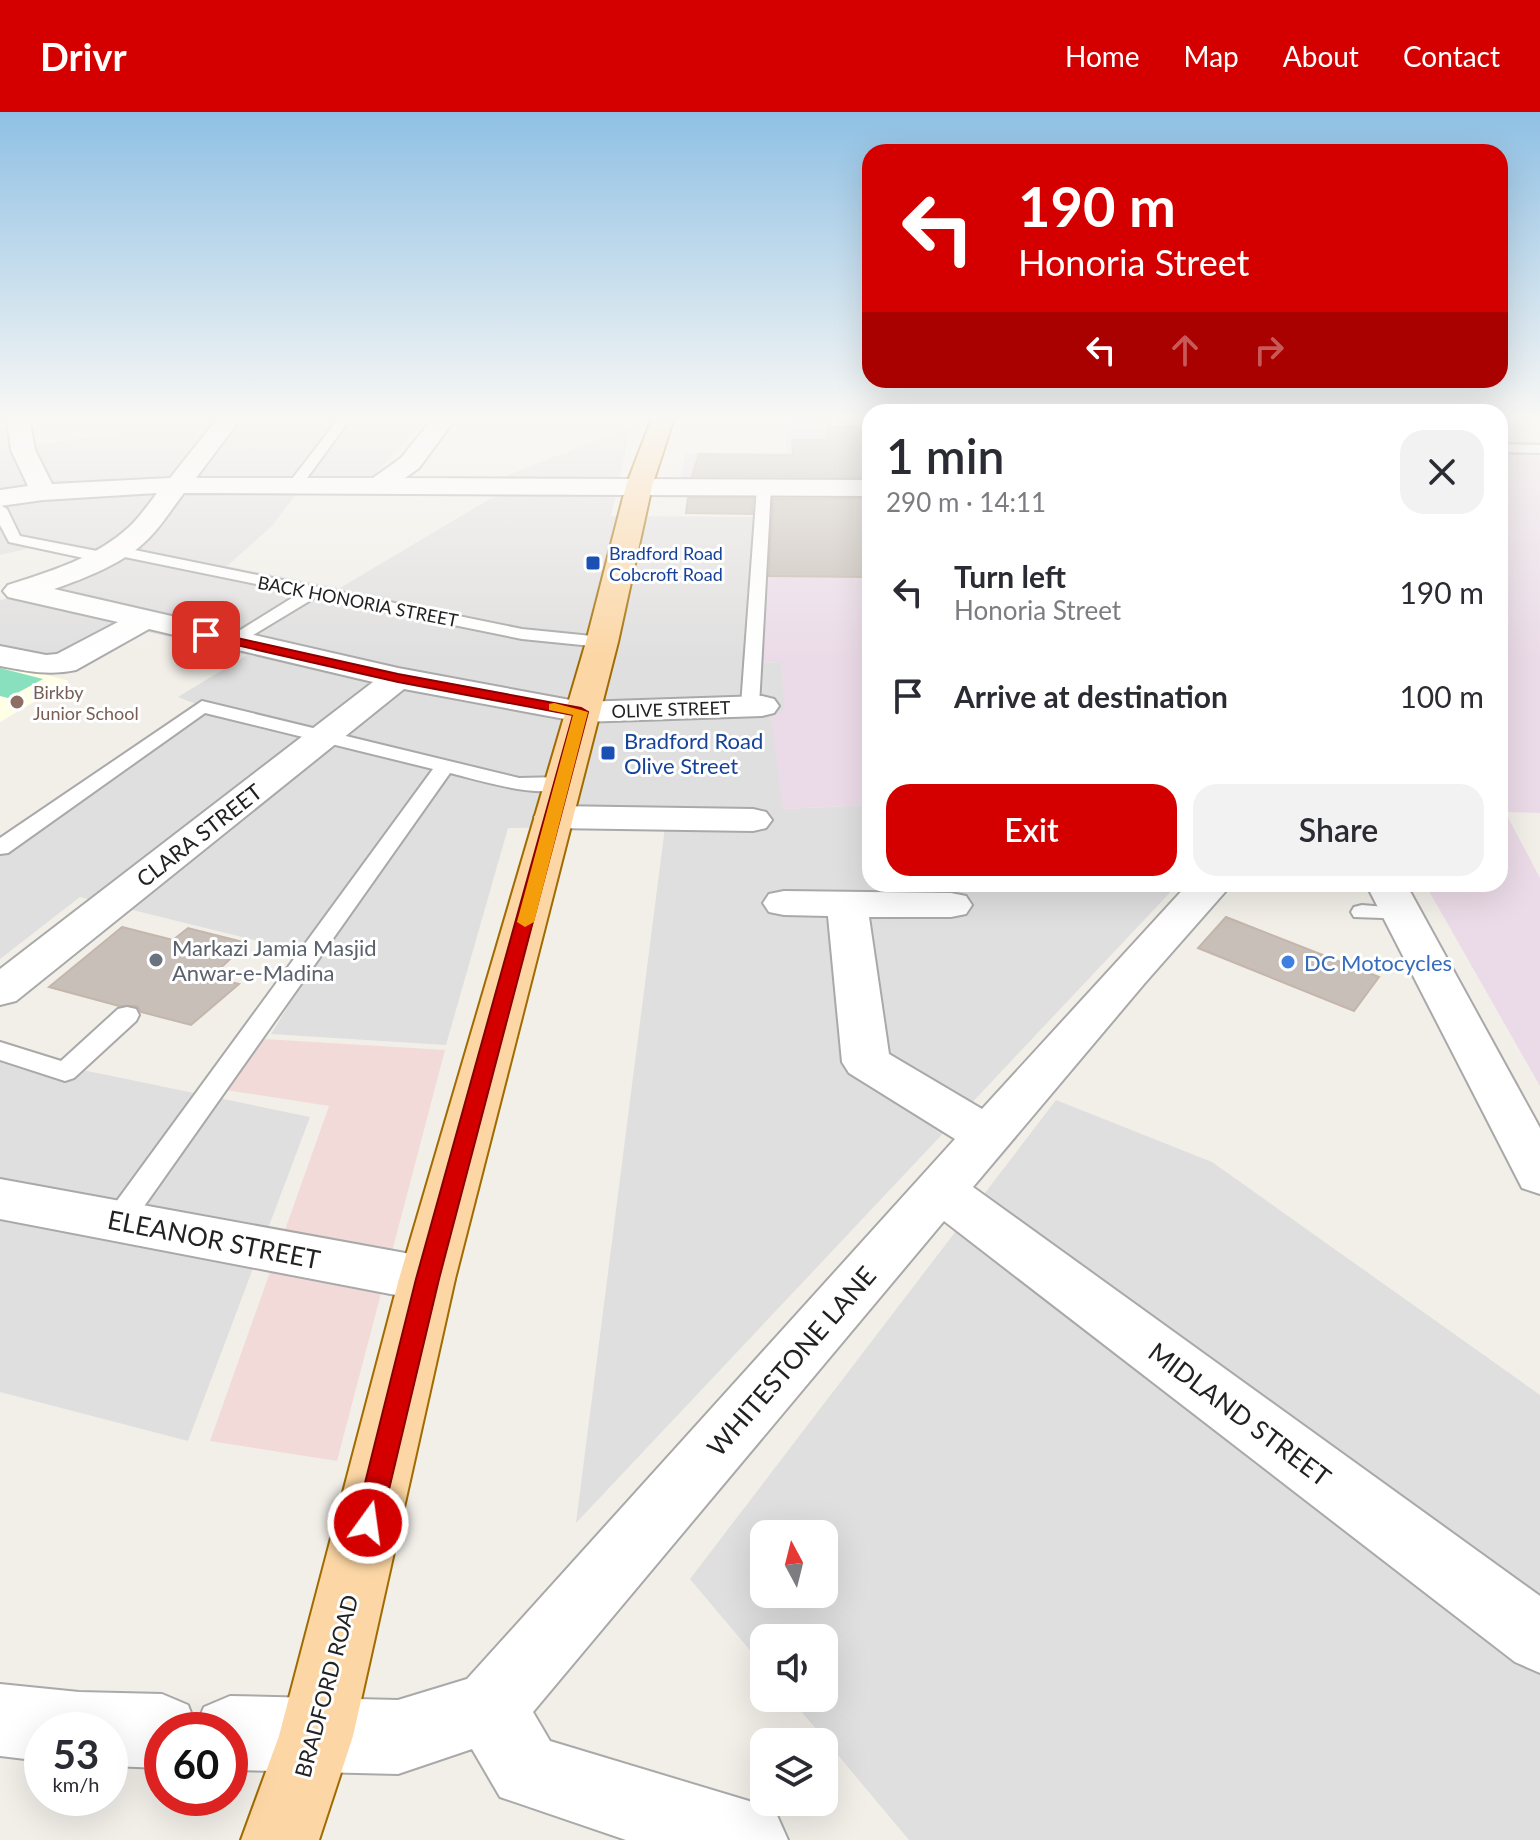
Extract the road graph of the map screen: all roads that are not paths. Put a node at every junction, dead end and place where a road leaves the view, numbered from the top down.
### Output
1 (165, 499) edge
2 (636, 499) edge
3 (764, 499) edge
4 (0, 509) edge
5 (108, 554) junction
6 (309, 591) junction
7 (11, 592) edge
8 (143, 620) junction
9 (230, 640) junction
10 (602, 642) junction
11 (0, 656) edge
12 (398, 678) junction
13 (756, 706) joint
14 (581, 712) junction
15 (324, 736) junction
16 (445, 766) junction
17 (557, 800) junction
18 (753, 820) dead end
19 (0, 848) edge
20 (1203, 892) edge
21 (784, 903) dead end
22 (1383, 903) edge
23 (847, 904) junction
24 (951, 905) dead end
25 (0, 991) edge
26 (127, 1015) dead end
27 (0, 1051) edge
28 (988, 1136) junction
29 (1540, 1175) edge
30 (940, 1190) junction
31 (0, 1199) edge
32 (118, 1221) junction
33 (427, 1279) junction
34 (1540, 1638) edge
35 (489, 1708) junction
36 (0, 1720) edge
37 (144, 1730) edge
38 (248, 1734) edge
39 (316, 1736) junction
40 (280, 1840) edge
41 (749, 1840) edge

1 - 5 street
2 - 10 main road, BRADFORD ROAD
3 - 13 lane
4 - 5 lane, BACK HONORIA STREET
5 - 6 lane, BACK HONORIA STREET
5 - 7 street
6 - 9 lane
6 - 10 lane, BACK HONORIA STREET
7 - 8 street, OLIVE STREET
8 - 9 street, OLIVE STREET
8 - 11 street
9 - 12 street, OLIVE STREET
10 - 14 main road, BRADFORD ROAD
12 - 14 street, OLIVE STREET
12 - 15 street, CLARA STREET
13 - 14 street, OLIVE STREET
14 - 17 main road, BRADFORD ROAD
15 - 16 lane
15 - 19 lane
15 - 25 street, CLARA STREET
16 - 17 lane
16 - 32 lane
17 - 18 street
17 - 33 main road, BRADFORD ROAD
20 - 28 street, WHITESTONE LANE
21 - 23 street
22 - 29 street
23 - 24 street
23 - 28 street
26 - 27 lane
28 - 30 street, WHITESTONE LANE
30 - 34 street, MIDLAND STREET
30 - 35 street, WHITESTONE LANE
31 - 32 street, ELEANOR STREET
32 - 33 street, ELEANOR STREET
33 - 39 main road, BRADFORD ROAD
35 - 39 street
35 - 41 street
36 - 37 street
38 - 39 street
39 - 40 main road, BRADFORD ROAD

